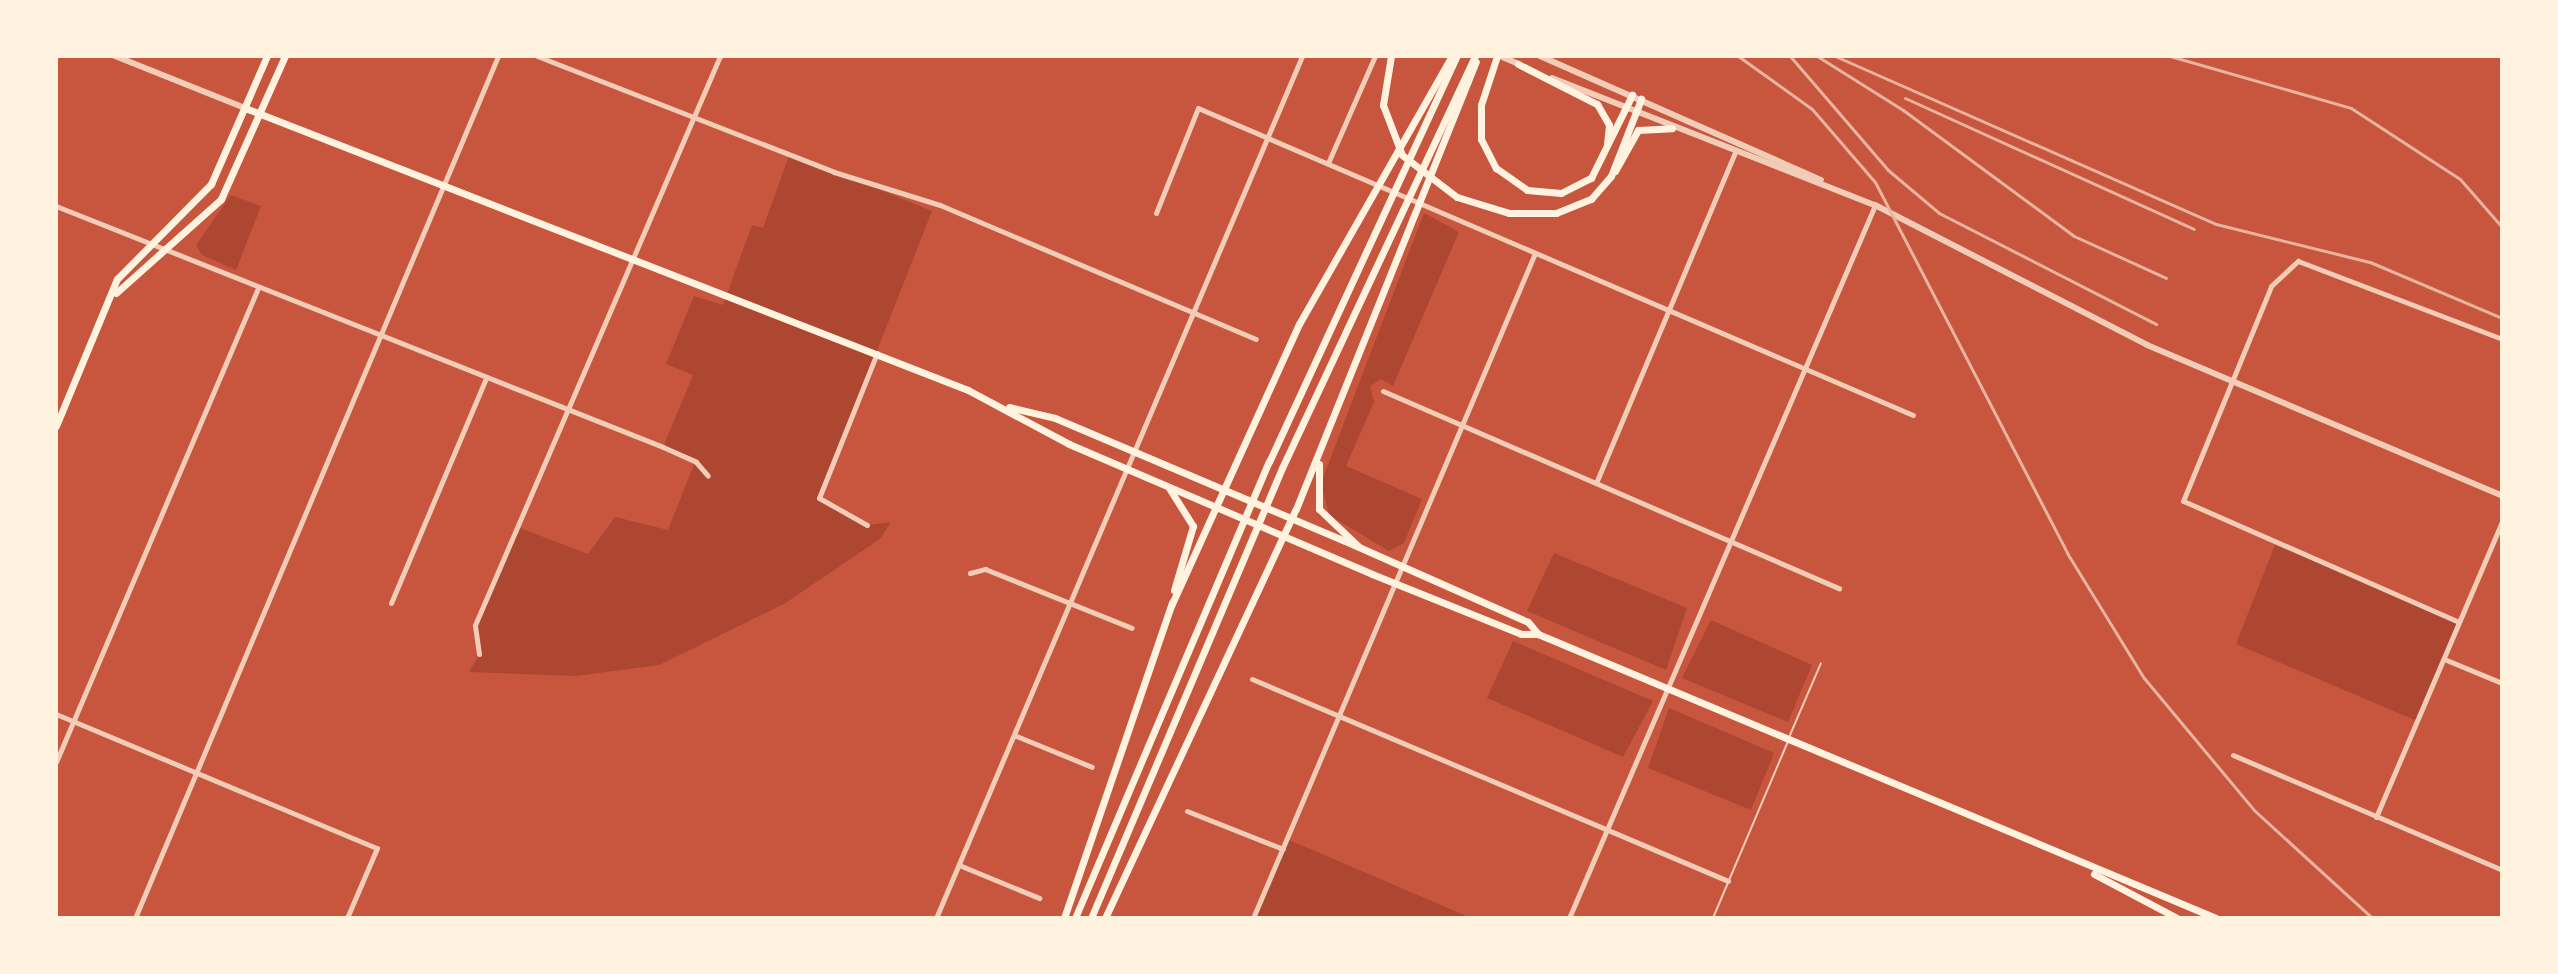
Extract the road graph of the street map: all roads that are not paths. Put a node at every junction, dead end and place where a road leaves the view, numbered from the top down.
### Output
1 (115, 56) edge
2 (267, 56) edge
3 (285, 56) edge
4 (498, 56) edge
5 (537, 56) edge
6 (720, 56) edge
7 (1302, 56) edge
8 (1375, 56) edge
9 (1391, 56) edge
10 (1454, 56) edge
11 (1476, 56) edge
12 (1499, 56) edge
13 (1540, 56) edge
14 (1518, 64) junction
15 (1632, 95) junction
16 (1641, 99) junction
17 (245, 108) junction
18 (1626, 109) junction
19 (1636, 113) junction
20 (261, 114) junction
21 (695, 116) junction
22 (1672, 128) junction
23 (1268, 137) junction
24 (1740, 142) junction
25 (1735, 154) junction
26 (1328, 163) junction
27 (1602, 164) junction
28 (1611, 176) junction
29 (443, 186) junction
30 (1831, 186) junction
31 (1875, 205) junction
32 (56, 206) edge
33 (1156, 213) dead end
34 (152, 244) junction
35 (168, 251) junction
36 (1535, 253) junction
37 (633, 262) junction
38 (258, 288) junction
39 (116, 293) junction
40 (1670, 311) junction
41 (1193, 312) junction
42 (380, 335) junction
43 (1256, 339) dead end
44 (2502, 339) edge
45 (877, 353) junction
46 (1804, 370) junction
47 (486, 378) junction
48 (2231, 380) junction
49 (1383, 391) dead end
50 (1007, 407) junction
51 (570, 410) junction
52 (1913, 415) dead end
53 (1462, 425) junction
54 (56, 426) edge
55 (1322, 450) junction
56 (1134, 451) junction
57 (1126, 469) junction
58 (708, 476) dead end
59 (1596, 483) junction
60 (1219, 487) junction
61 (1169, 488) junction
62 (2502, 496) edge
63 (1211, 506) junction
64 (1292, 519) junction
65 (2502, 521) edge
66 (867, 525) dead end
67 (1284, 536) junction
68 (1729, 541) junction
69 (1359, 547) junction
70 (1402, 566) junction
71 (970, 573) dead end
72 (1395, 583) junction
73 (1839, 588) dead end
74 (1070, 602) junction
75 (391, 603) dead end
76 (1171, 606) junction
77 (2459, 622) junction
78 (1132, 628) dead end
79 (1538, 634) junction
80 (479, 654) dead end
81 (2444, 659) junction
82 (1821, 663) dead end
83 (1252, 679) dead end
84 (2502, 683) edge
85 (56, 714) edge
86 (1339, 716) junction
87 (74, 721) junction
88 (1014, 735) junction
89 (2233, 755) dead end
90 (56, 762) edge
91 (1092, 767) dead end
92 (196, 772) junction
93 (1187, 811) dead end
94 (2376, 817) junction
95 (1607, 830) junction
96 (1283, 849) junction
97 (2070, 862) junction
98 (959, 865) junction
99 (2502, 870) edge
100 (1728, 881) junction
101 (1039, 898) dead end
102 (135, 918) edge
103 (347, 918) edge
104 (936, 918) edge
105 (1064, 918) edge
106 (1075, 918) edge
107 (1091, 918) edge
108 (1105, 918) edge
109 (1253, 918) edge
110 (1569, 918) edge
111 (1713, 918) edge
112 (2177, 918) edge
113 (2216, 918) edge

1 - 17 street
2 - 17 main road
3 - 20 main road
4 - 29 street
5 - 21 street
6 - 21 street
7 - 23 street
8 - 26 street
9 - 28 main road
10 - 60 main road
10 - 106 main road
11 - 55 main road
11 - 107 main road
12 - 14 street
12 - 27 main road
13 - 15 street
14 - 18 street
14 - 27 main road
15 - 16 street
15 - 18 main road
16 - 19 main road
16 - 24 street
17 - 20 main road
17 - 34 main road
18 - 19 street
18 - 27 main road
19 - 22 street
19 - 28 main road
20 - 29 main road
20 - 35 main road
21 - 37 street
21 - 41 street
22 - 25 street
22 - 28 main road
23 - 26 street
23 - 33 street
23 - 41 street
24 - 25 street
24 - 30 street
25 - 30 street
25 - 40 street
26 - 36 street
29 - 37 main road
29 - 42 street
30 - 31 street
31 - 46 street
31 - 48 street
32 - 34 street
34 - 35 street
34 - 39 main road
35 - 38 street
35 - 39 main road
36 - 40 street
36 - 53 street
37 - 45 main road
37 - 51 street
38 - 42 street
38 - 87 street
39 - 54 main road
40 - 46 street
40 - 59 street
41 - 43 street
41 - 56 street
42 - 47 street
42 - 92 street
44 - 48 street
45 - 50 main road
45 - 66 street
46 - 52 street
46 - 68 street
47 - 51 street
47 - 75 street
48 - 62 street
48 - 77 street
49 - 53 street
50 - 56 main road
50 - 57 main road
51 - 58 street
51 - 80 street
53 - 59 street
53 - 70 street
55 - 64 main road
55 - 69 main road
56 - 57 street
56 - 60 main road
57 - 61 main road
57 - 74 street
59 - 68 street
60 - 63 main road
60 - 64 main road
61 - 63 main road
61 - 76 main road
63 - 67 main road
63 - 76 main road
64 - 67 main road
64 - 69 main road
65 - 77 street
67 - 72 main road
67 - 108 main road
68 - 73 street
68 - 95 street
69 - 70 main road
70 - 72 street
70 - 79 main road
71 - 74 street
72 - 79 main road
72 - 86 street
74 - 78 street
74 - 88 street
76 - 105 main road
77 - 81 street
79 - 97 main road
81 - 84 street
81 - 94 street
82 - 100 lane
83 - 86 street
85 - 87 street
86 - 95 street
86 - 96 street
87 - 90 street
87 - 92 street
88 - 91 street
88 - 98 street
89 - 94 street
92 - 102 street
92 - 103 street
93 - 96 street
94 - 99 street
95 - 100 street
95 - 110 street
96 - 109 street
97 - 112 main road
97 - 113 main road
98 - 101 street
98 - 104 street
100 - 111 lane

